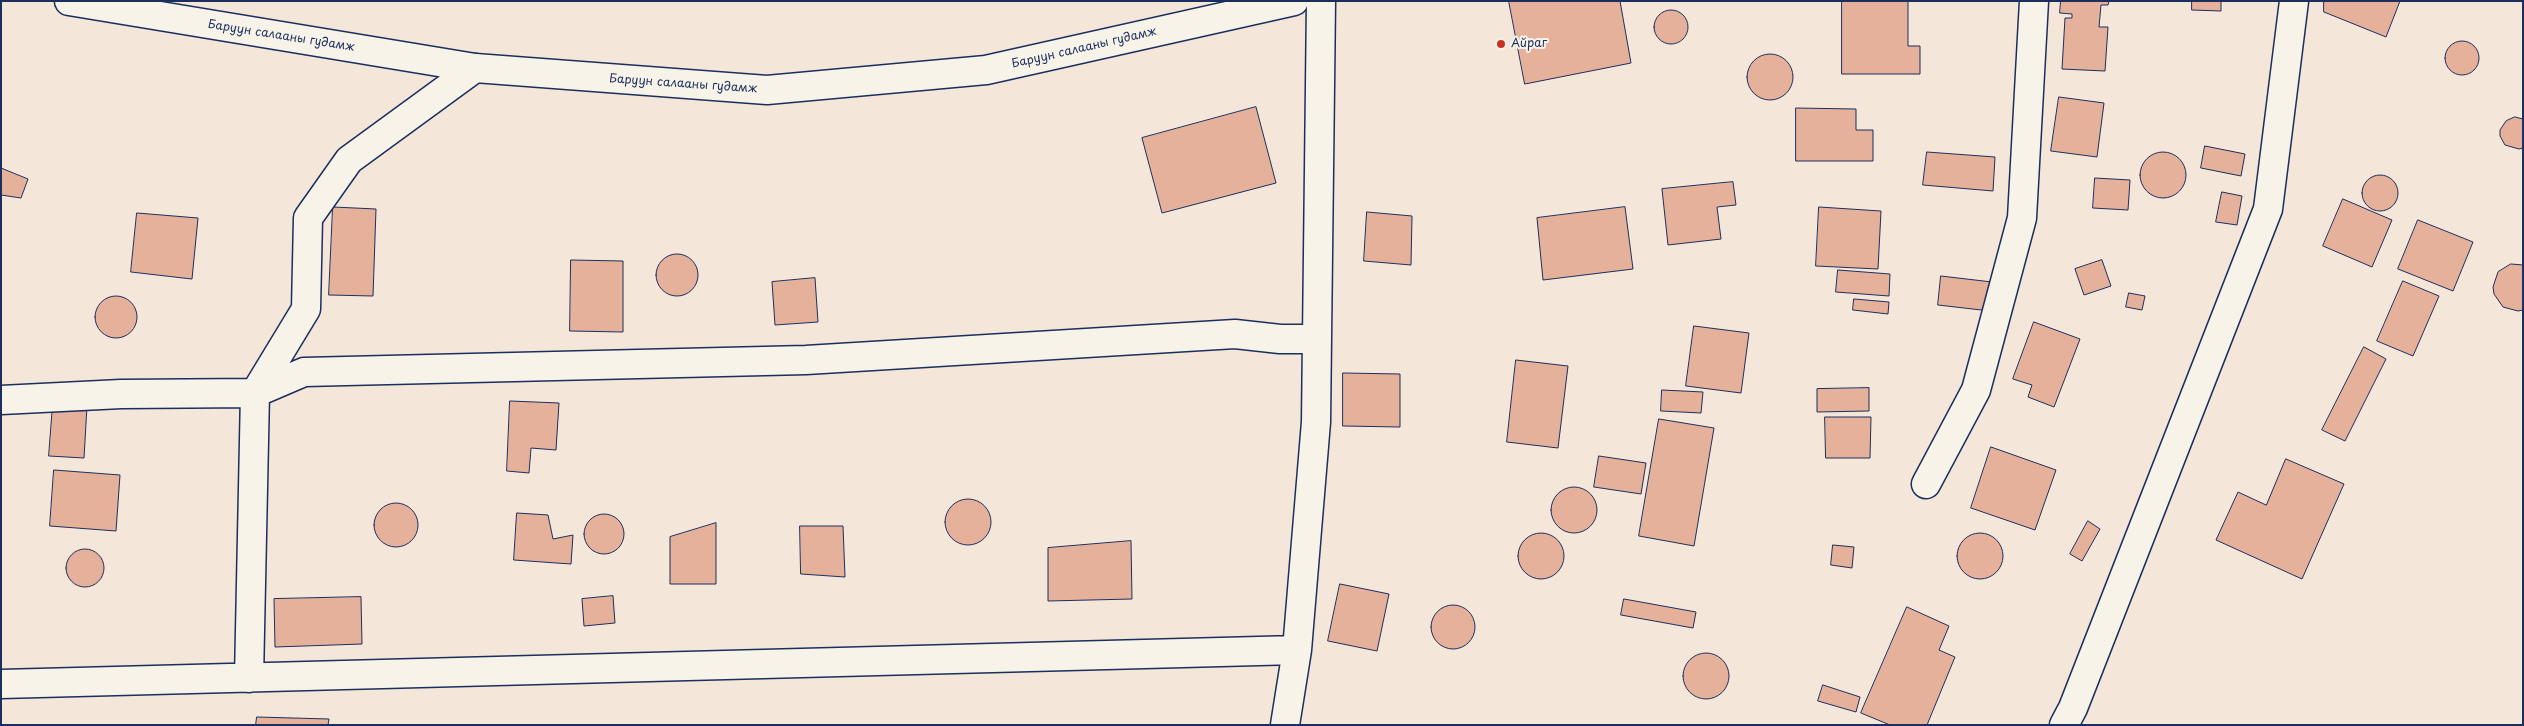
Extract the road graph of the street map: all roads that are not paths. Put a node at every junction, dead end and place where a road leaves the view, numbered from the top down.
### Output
1 (69, 1) edge
2 (1294, 1) edge
3 (1320, 1) edge
4 (2034, 1) edge
5 (2294, 1) edge
6 (475, 68) junction
7 (1317, 339) junction
8 (256, 393) junction
9 (1, 400) edge
10 (1926, 484) dead end
11 (1297, 650) junction
12 (249, 678) junction
13 (1, 684) edge
14 (1285, 725) edge
15 (2064, 725) edge

1 - 6 street, Баруун салааны гудамж
2 - 6 street, Баруун салааны гудамж
3 - 7 street
4 - 10 street
5 - 15 street
6 - 8 street
7 - 8 street
7 - 11 street
8 - 9 street
8 - 12 street
11 - 12 street
11 - 14 street
12 - 13 street

